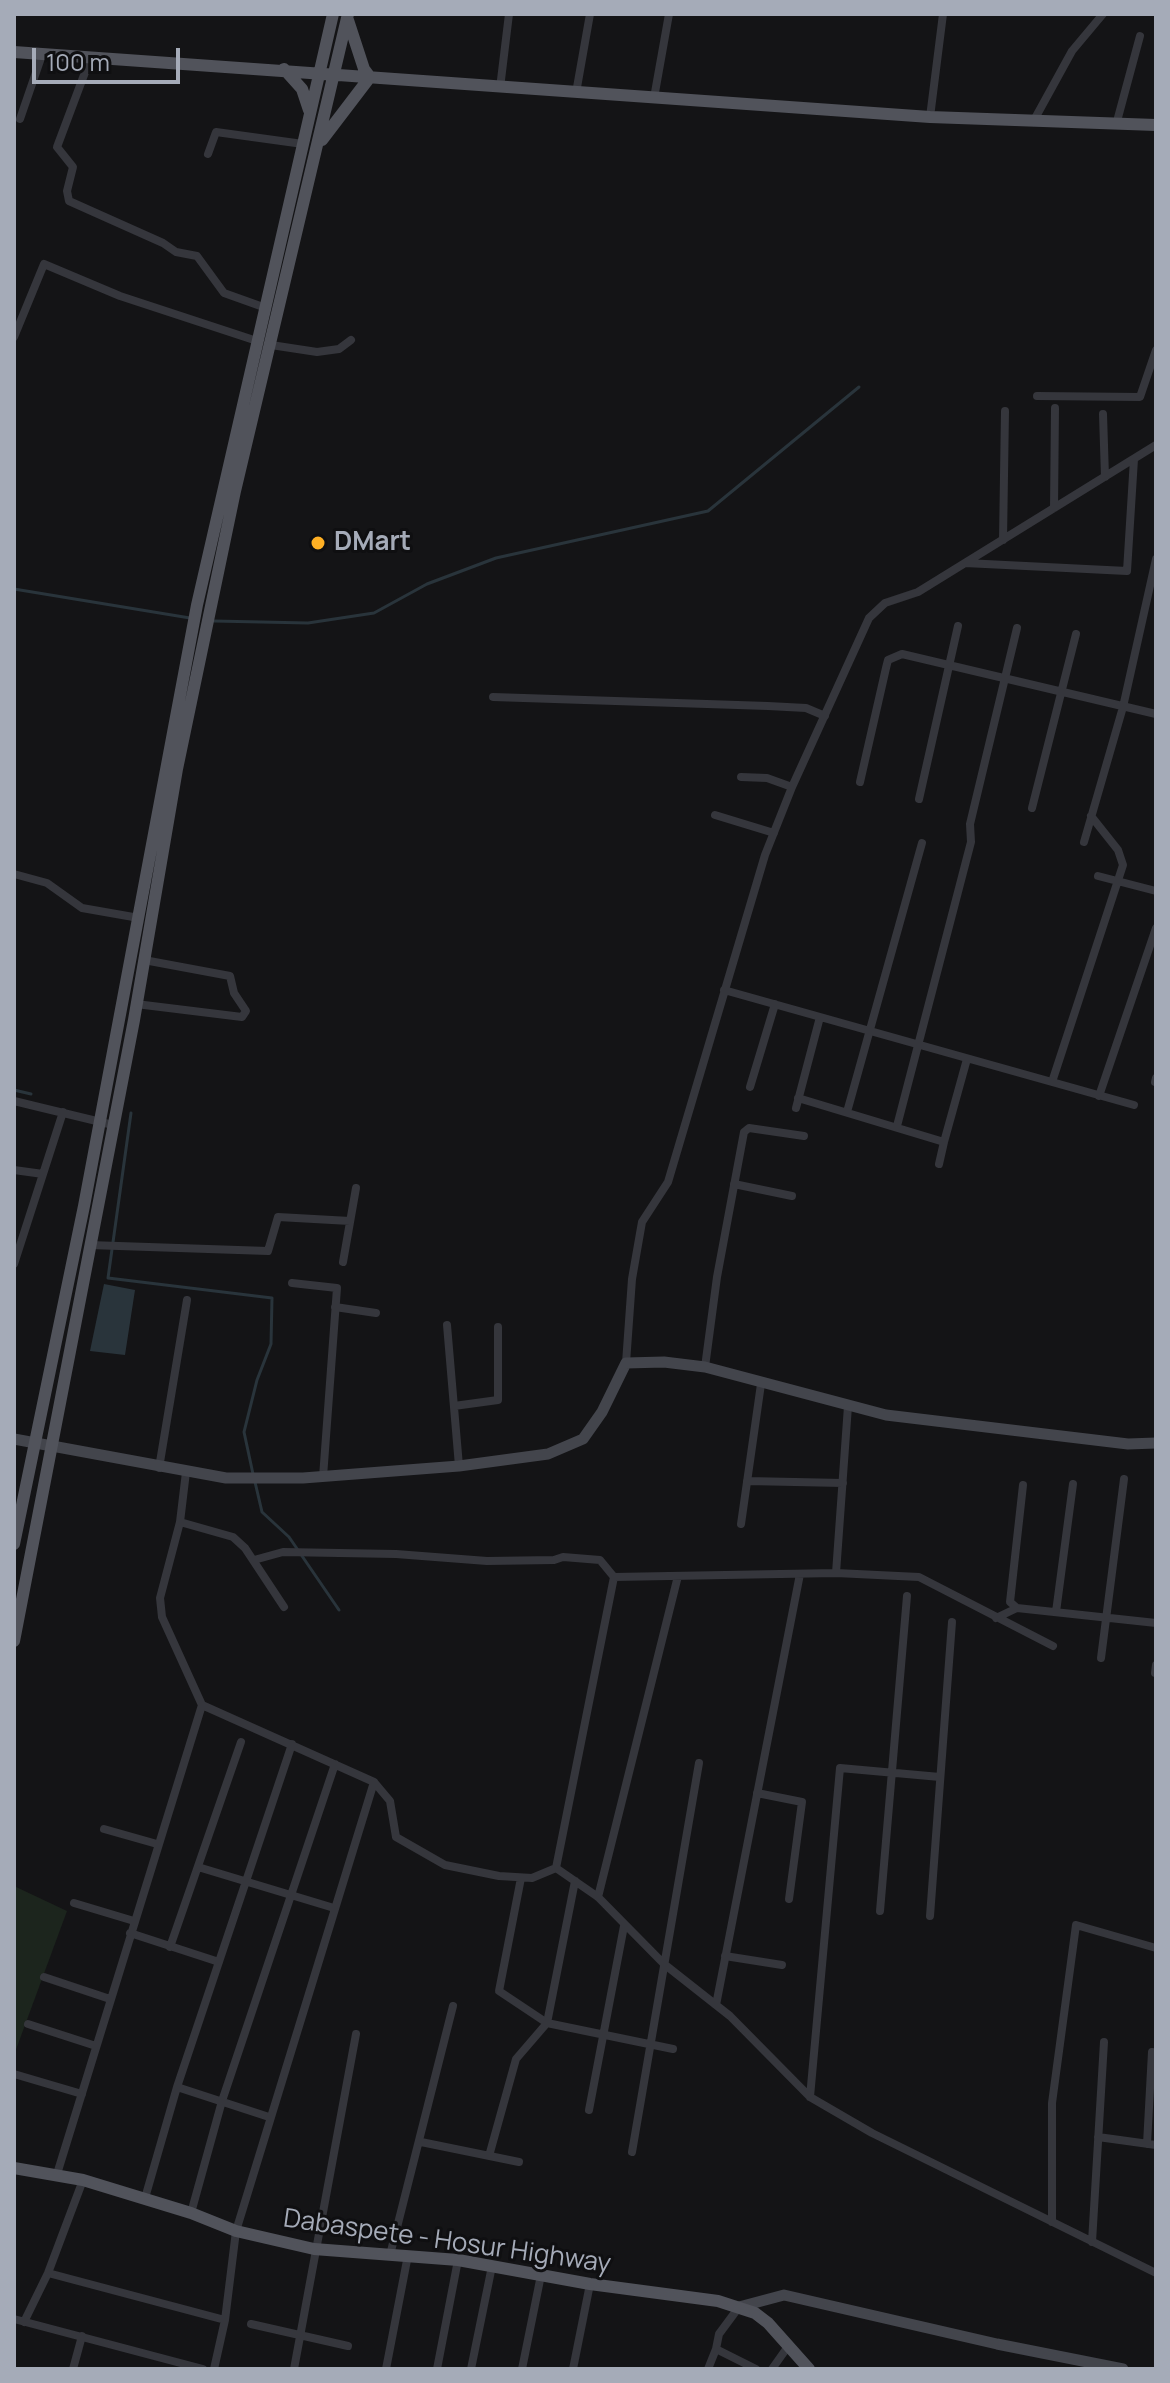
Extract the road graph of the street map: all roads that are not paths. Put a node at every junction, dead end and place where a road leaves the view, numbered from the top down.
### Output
1 (333, 14) edge
2 (509, 14) edge
3 (590, 14) edge
4 (669, 14) edge
5 (943, 14) edge
6 (1103, 14) edge
7 (347, 16) edge
8 (1140, 36) dead end
9 (14, 52) edge
10 (42, 55) junction
11 (90, 59) junction
12 (284, 69) junction
13 (318, 74) junction
14 (334, 75) junction
15 (370, 77) junction
16 (500, 88) junction
17 (576, 93) junction
18 (654, 98) junction
19 (309, 113) junction
20 (930, 117) junction
21 (20, 119) dead end
22 (1033, 123) junction
23 (1116, 125) junction
24 (1156, 125) edge
25 (319, 143) junction
26 (303, 144) junction
27 (208, 154) dead end
28 (266, 308) junction
29 (14, 337) edge
30 (351, 340) dead end
31 (257, 341) junction
32 (271, 345) junction
33 (1156, 350) edge
34 (1037, 396) dead end
35 (1055, 408) dead end
36 (1005, 411) dead end
37 (1103, 414) dead end
38 (1156, 445) edge
39 (1134, 459) junction
40 (1105, 477) junction
41 (1054, 508) junction
42 (1003, 540) junction
43 (1156, 559) edge
44 (965, 563) junction
45 (958, 626) dead end
46 (1017, 628) dead end
47 (1076, 634) dead end
48 (949, 665) junction
49 (1005, 679) junction
50 (1062, 692) junction
51 (493, 697) dead end
52 (1123, 707) junction
53 (1156, 714) edge
54 (825, 716) junction
55 (741, 777) dead end
56 (860, 782) dead end
57 (792, 787) junction
58 (919, 799) dead end
59 (1032, 808) dead end
60 (715, 815) dead end
61 (1091, 816) junction
62 (774, 833) junction
63 (1084, 842) dead end
64 (922, 843) dead end
65 (14, 874) edge
66 (1098, 876) dead end
67 (1117, 881) junction
68 (1156, 891) edge
69 (139, 918) junction
70 (1156, 928) edge
71 (144, 960) junction
72 (724, 990) junction
73 (136, 1004) junction
74 (775, 1004) junction
75 (820, 1017) junction
76 (870, 1031) junction
77 (919, 1045) junction
78 (967, 1059) junction
79 (1052, 1082) junction
80 (750, 1087) dead end
81 (1099, 1096) junction
82 (14, 1101) edge
83 (1134, 1105) dead end
84 (63, 1112) junction
85 (847, 1112) junction
86 (99, 1120) junction
87 (113, 1125) junction
88 (897, 1126) junction
89 (804, 1136) dead end
90 (944, 1142) junction
91 (939, 1164) dead end
92 (14, 1170) edge
93 (43, 1174) junction
94 (734, 1184) junction
95 (356, 1188) dead end
96 (792, 1196) dead end
97 (350, 1221) junction
98 (89, 1245) junction
99 (343, 1262) dead end
100 (14, 1264) edge
101 (292, 1283) dead end
102 (187, 1300) dead end
103 (335, 1307) junction
104 (376, 1313) dead end
105 (447, 1325) dead end
106 (498, 1327) dead end
107 (626, 1363) junction
108 (705, 1367) junction
109 (761, 1384) junction
110 (454, 1406) junction
111 (848, 1406) junction
112 (14, 1439) edge
113 (35, 1443) junction
114 (1156, 1443) edge
115 (51, 1447) junction
116 (459, 1466) junction
117 (159, 1468) junction
118 (186, 1472) junction
119 (323, 1477) junction
120 (1124, 1479) dead end
121 (747, 1481) junction
122 (843, 1483) junction
123 (1073, 1484) dead end
124 (1023, 1485) dead end
125 (180, 1522) junction
126 (741, 1524) dead end
127 (14, 1544) edge
128 (254, 1560) junction
129 (836, 1573) junction
130 (800, 1574) junction
131 (678, 1576) junction
132 (614, 1577) junction
133 (907, 1596) dead end
134 (284, 1607) dead end
135 (1017, 1608) junction
136 (1056, 1612) junction
137 (996, 1618) junction
138 (1106, 1618) junction
139 (952, 1622) dead end
140 (1156, 1623) edge
141 (14, 1641) edge
142 (1053, 1646) dead end
143 (1101, 1658) dead end
144 (1156, 1665) edge
145 (1155, 1673) edge
146 (202, 1705) junction
147 (241, 1742) dead end
148 (292, 1744) junction
149 (699, 1763) dead end
150 (335, 1764) junction
151 (892, 1773) junction
152 (940, 1777) junction
153 (374, 1782) junction
154 (757, 1793) junction
155 (104, 1829) dead end
156 (157, 1844) junction
157 (198, 1867) junction
158 (556, 1868) junction
159 (521, 1878) junction
160 (245, 1881) junction
161 (575, 1881) junction
162 (290, 1895) junction
163 (598, 1897) junction
164 (789, 1899) dead end
165 (74, 1903) dead end
166 (334, 1908) junction
167 (880, 1911) dead end
168 (930, 1916) dead end
169 (134, 1921) junction
170 (624, 1926) junction
171 (130, 1933) junction
172 (170, 1947) junction
173 (1156, 1948) edge
174 (725, 1956) junction
175 (219, 1962) junction
176 (664, 1964) junction
177 (782, 1965) dead end
178 (44, 1977) dead end
179 (110, 1999) junction
180 (716, 2005) junction
181 (453, 2006) dead end
182 (547, 2023) junction
183 (28, 2024) dead end
184 (356, 2034) dead end
185 (604, 2035) junction
186 (1104, 2042) dead end
187 (653, 2045) junction
188 (96, 2046) junction
189 (673, 2049) dead end
190 (1152, 2052) dead end
191 (14, 2074) edge
192 (177, 2087) junction
193 (82, 2094) junction
194 (810, 2097) junction
195 (222, 2101) junction
196 (589, 2110) dead end
197 (269, 2117) junction
198 (1098, 2137) junction
199 (421, 2142) junction
200 (1152, 2145) edge
201 (632, 2152) dead end
202 (489, 2156) junction
203 (519, 2162) dead end
204 (14, 2168) edge
205 (57, 2174) junction
206 (83, 2180) junction
207 (145, 2198) junction
208 (191, 2213) junction
209 (1052, 2222) junction
210 (236, 2231) junction
211 (1092, 2242) junction
212 (314, 2249) junction
213 (390, 2255) junction
214 (408, 2255) junction
215 (458, 2260) junction
216 (492, 2266) junction
217 (48, 2273) junction
218 (1156, 2273) edge
219 (541, 2275) junction
220 (590, 2284) junction
221 (739, 2307) junction
222 (14, 2319) edge
223 (225, 2320) junction
224 (24, 2322) junction
225 (251, 2324) dead end
226 (302, 2335) junction
227 (82, 2336) junction
228 (789, 2345) junction
229 (348, 2346) dead end
230 (716, 2349) junction
231 (73, 2369) edge
232 (203, 2369) edge
233 (214, 2369) edge
234 (294, 2369) edge
235 (386, 2369) edge
236 (437, 2369) edge
237 (471, 2369) edge
238 (522, 2369) edge
239 (573, 2369) edge
240 (708, 2369) edge
241 (756, 2369) edge
242 (772, 2369) edge
243 (809, 2369) edge
244 (1123, 2369) edge

1 - 13 main road
2 - 16 street
3 - 17 street
4 - 18 street
5 - 20 street
6 - 22 street
7 - 14 main road
7 - 15 main road
8 - 23 street
9 - 10 main road
10 - 11 main road
10 - 21 street
11 - 12 main road
11 - 28 street
12 - 13 main road
12 - 19 main road
13 - 14 main road
13 - 19 main road
14 - 15 main road
14 - 25 main road
15 - 16 main road
15 - 25 main road
16 - 17 main road
17 - 18 main road
18 - 20 main road
19 - 26 main road
20 - 22 main road
22 - 23 main road
23 - 24 main road
25 - 32 main road
26 - 27 street
26 - 28 main road
28 - 31 main road
29 - 31 street
30 - 32 street
31 - 69 main road
32 - 71 main road
33 - 34 street
35 - 41 street
36 - 42 street
37 - 40 street
38 - 39 street
39 - 40 street
39 - 44 street
40 - 41 street
41 - 42 street
42 - 44 street
43 - 52 street
44 - 54 street
45 - 48 street
46 - 49 street
47 - 50 street
48 - 49 street
48 - 56 street
48 - 58 street
49 - 50 street
49 - 77 street
50 - 52 street
50 - 59 street
51 - 54 street
52 - 53 street
52 - 61 street
54 - 57 street
55 - 57 street
57 - 62 street
60 - 62 street
61 - 63 street
61 - 67 street
62 - 72 street
64 - 76 street
65 - 69 street
66 - 67 street
67 - 68 street
67 - 79 street
69 - 86 main road
70 - 81 street
71 - 73 main road
71 - 73 street
72 - 74 street
72 - 107 street
73 - 87 main road
74 - 75 street
74 - 80 street
75 - 76 street
75 - 85 street
76 - 77 street
76 - 85 street
77 - 78 street
77 - 88 street
78 - 79 street
78 - 90 street
79 - 81 street
81 - 83 street
82 - 84 street
84 - 86 street
84 - 93 street
85 - 88 street
86 - 87 street
86 - 113 main road
87 - 98 main road
88 - 90 street
89 - 94 street
90 - 91 street
92 - 93 street
93 - 100 street
94 - 96 street
94 - 108 street
95 - 97 street
97 - 98 street
97 - 99 street
98 - 115 main road
101 - 103 street
102 - 117 street
103 - 104 street
103 - 119 street
105 - 110 street
106 - 110 street
107 - 108 street
107 - 116 street
108 - 109 street
109 - 111 street
109 - 121 street
110 - 116 street
111 - 114 street
111 - 122 street
112 - 113 street
113 - 115 street
113 - 127 main road
115 - 117 street
115 - 141 main road
116 - 119 street
117 - 118 street
118 - 119 street
118 - 125 street
120 - 138 street
121 - 122 street
121 - 126 street
122 - 129 street
123 - 136 street
124 - 135 street
125 - 128 street
125 - 146 street
128 - 132 street
128 - 134 street
129 - 130 street
129 - 137 street
130 - 131 street
130 - 154 street
131 - 132 street
131 - 163 street
132 - 158 street
133 - 151 street
135 - 136 street
135 - 137 street
136 - 138 street
137 - 142 street
138 - 140 street
138 - 143 street
139 - 152 street
144 - 145 street
146 - 148 street
146 - 156 street
147 - 157 street
148 - 150 street
148 - 160 street
149 - 176 street
150 - 153 street
150 - 162 street
151 - 152 street
151 - 167 street
151 - 194 street
152 - 168 street
153 - 159 street
153 - 166 street
154 - 164 street
154 - 174 street
155 - 156 street
156 - 169 street
157 - 160 street
157 - 172 street
158 - 159 street
158 - 161 street
159 - 182 street
160 - 162 street
160 - 175 street
161 - 163 street
161 - 182 street
162 - 166 street
162 - 195 street
163 - 170 street
165 - 169 street
166 - 197 street
169 - 171 street
170 - 176 street
170 - 185 street
171 - 172 street
171 - 179 street
172 - 175 street
173 - 209 street
174 - 177 street
174 - 180 street
175 - 192 street
176 - 180 street
176 - 187 street
178 - 179 street
179 - 188 street
180 - 194 street
181 - 199 street
182 - 185 street
182 - 202 street
183 - 188 street
184 - 212 street
185 - 187 street
185 - 196 street
186 - 198 street
187 - 189 street
187 - 201 street
188 - 193 street
190 - 200 street
191 - 193 street
192 - 195 street
192 - 207 street
193 - 205 street
194 - 209 street
195 - 197 street
195 - 208 street
197 - 210 street
198 - 200 street
198 - 211 street
199 - 202 street
199 - 213 street
202 - 203 street
204 - 205 main road, Dabaspete - Hosur Highway
205 - 206 main road, Dabaspete - Hosur Highway
206 - 207 main road, Dabaspete - Hosur Highway
206 - 217 street
207 - 208 main road, Dabaspete - Hosur Highway
208 - 210 main road, Dabaspete - Hosur Highway
209 - 211 street
210 - 212 main road, Dabaspete - Hosur Highway
210 - 223 street
211 - 218 street
212 - 213 main road, Dabaspete - Hosur Highway
212 - 226 street
213 - 214 main road, Dabaspete - Hosur Highway
214 - 215 main road, Dabaspete - Hosur Highway
214 - 235 street
215 - 216 main road, Dabaspete - Hosur Highway
215 - 236 street
216 - 219 main road, Dabaspete - Hosur Highway
216 - 237 street
217 - 223 street
217 - 224 street
219 - 220 main road, Dabaspete - Hosur Highway
219 - 238 street
220 - 221 main road, Dabaspete - Hosur Highway
220 - 239 street
221 - 228 main road, Dabaspete - Hosur Highway
221 - 230 street
221 - 244 street
222 - 224 street
223 - 233 street
224 - 227 street
225 - 226 street
226 - 229 street
226 - 234 street
227 - 231 street
227 - 232 street
228 - 242 street
228 - 243 main road, Dabaspete - Hosur Highway
230 - 240 street
230 - 241 street

